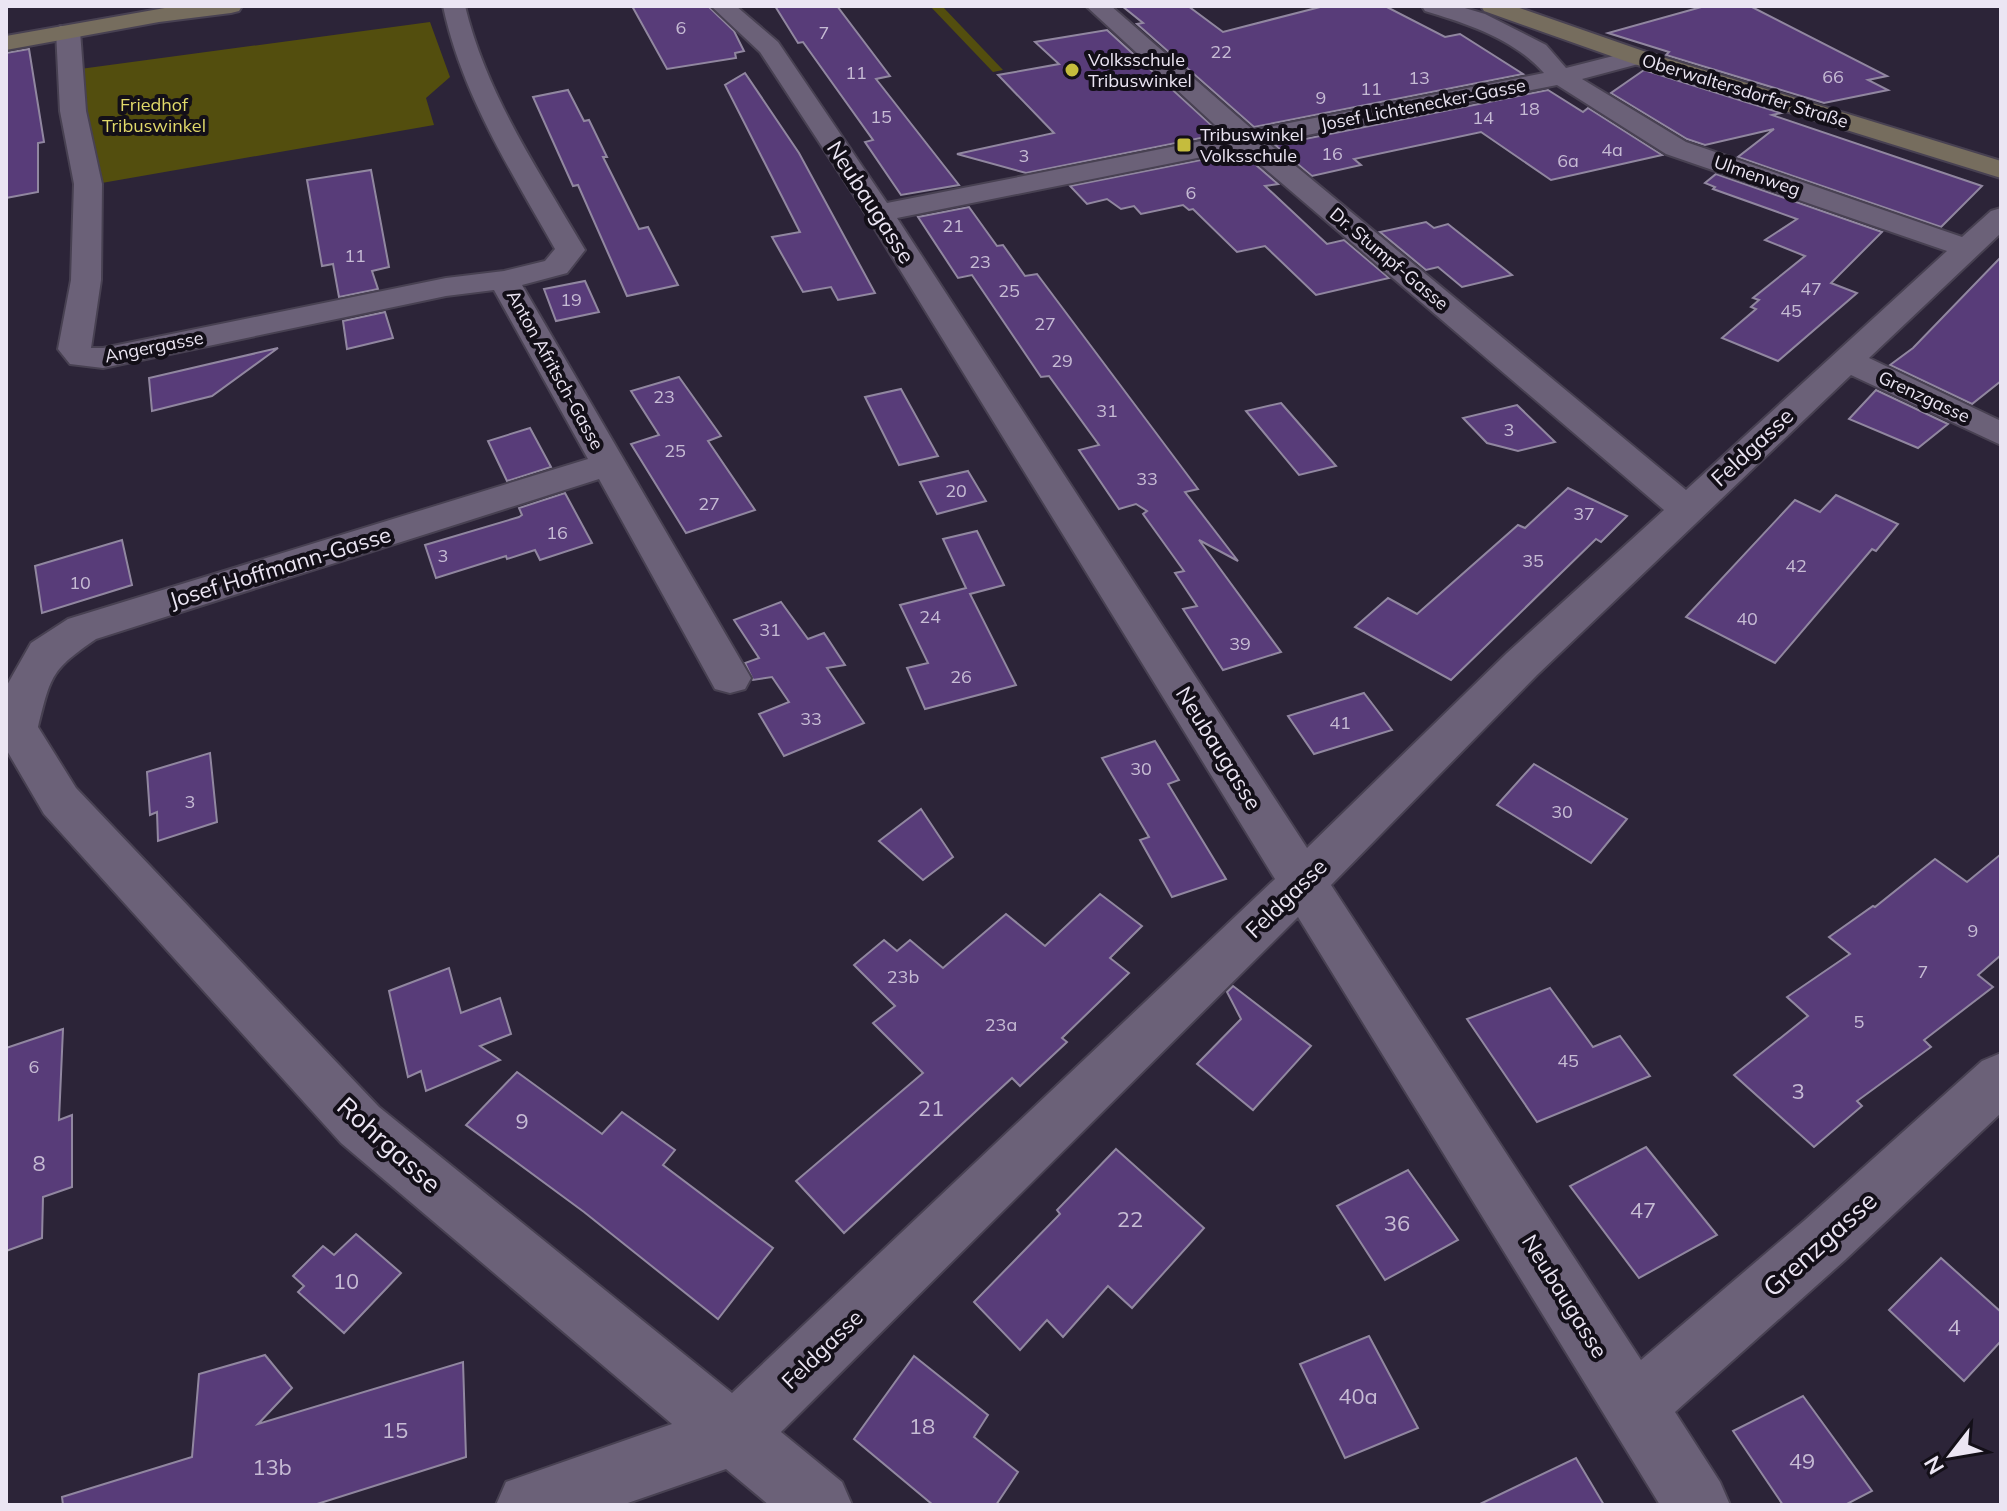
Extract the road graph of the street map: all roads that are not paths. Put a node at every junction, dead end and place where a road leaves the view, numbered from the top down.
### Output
1 (231, 6) edge
2 (454, 6) edge
3 (722, 6) edge
4 (1097, 6) edge
5 (1433, 6) edge
6 (1492, 6) edge
7 (68, 31) junction
8 (6, 43) edge
9 (1637, 57) junction
10 (1561, 77) junction
11 (1248, 140) junction
12 (2001, 170) edge
13 (879, 213) junction
14 (2001, 217) edge
15 (1966, 248) junction
16 (504, 280) junction
17 (1846, 360) junction
18 (2001, 434) edge
19 (608, 464) junction
20 (1685, 509) junction
21 (730, 678) dead end
22 (11, 730) edge
23 (1303, 882) junction
24 (2001, 1078) edge
25 (1635, 1406) junction
26 (734, 1434) junction
27 (529, 1505) edge
28 (819, 1505) edge
29 (1697, 1505) edge

1 - 7 street
2 - 16 street, Anton Afritsch-Gasse
3 - 13 street, Neubaugasse
4 - 11 street, Dr. Stumpf-Gasse
5 - 10 street, Ulmenweg
6 - 9 street, Oberwaltersdorfer Straße
7 - 8 street
7 - 16 street, Angergasse
9 - 10 street, Josef Lichtenecker-Gasse
9 - 12 street, Oberwaltersdorfer Straße
10 - 11 street, Josef Lichtenecker-Gasse
10 - 15 street, Ulmenweg
11 - 13 street, Josef Lichtenecker-Gasse
11 - 20 street, Dr. Stumpf-Gasse
13 - 23 street, Neubaugasse
14 - 15 street, Feldgasse
15 - 17 street, Feldgasse
16 - 19 street, Anton Afritsch-Gasse
17 - 18 street, Grenzgasse
17 - 20 street, Feldgasse
19 - 21 street, Anton Afritsch-Gasse
19 - 22 street, Josef Hoffmann-Gasse
20 - 23 street, Feldgasse
22 - 26 street, Rohrgasse
23 - 25 street, Neubaugasse
23 - 26 street, Feldgasse
24 - 25 street, Grenzgasse
25 - 29 street, Neubaugasse
26 - 27 street, Feldgasse
26 - 28 street, Rohrgasse

